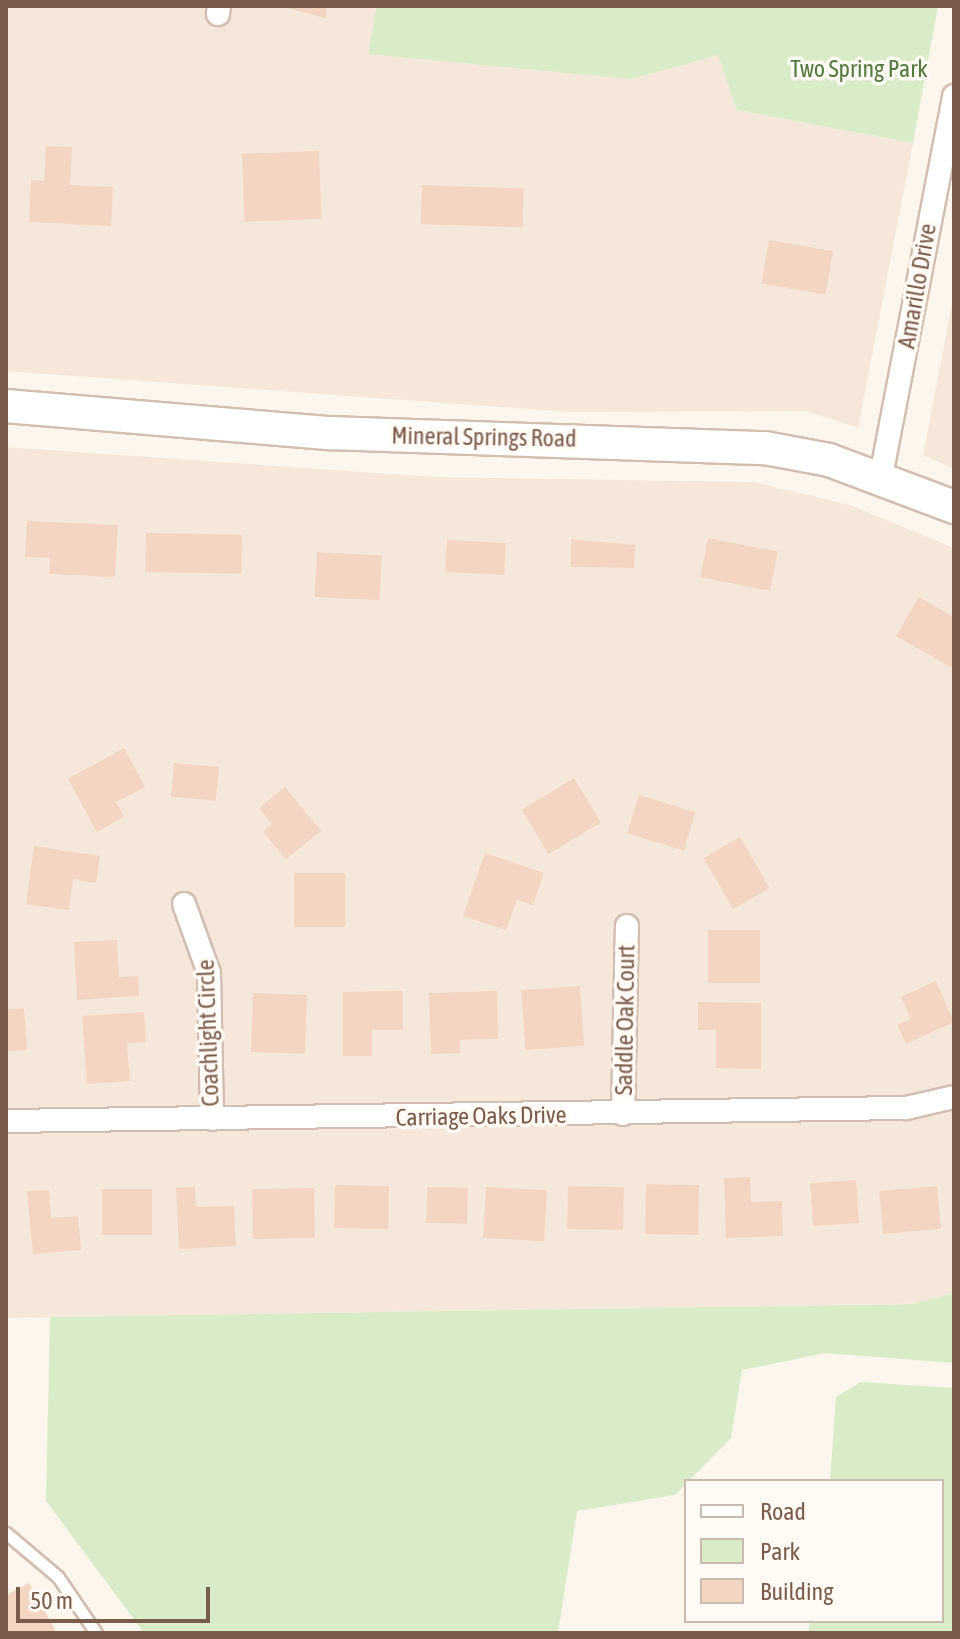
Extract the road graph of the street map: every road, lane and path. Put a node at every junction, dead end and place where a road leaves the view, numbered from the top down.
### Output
1 (954, 96) edge
2 (6, 406) edge
3 (881, 476) junction
4 (954, 507) edge
5 (184, 904) dead end
6 (627, 926) dead end
7 (954, 1097) edge
8 (623, 1114) junction
9 (212, 1119) junction
10 (6, 1121) edge
11 (6, 1533) edge
12 (96, 1633) edge

1 - 3 street, Amarillo Drive
2 - 3 street, Mineral Springs Road
3 - 4 street, Mineral Springs Road
5 - 9 street, Coachlight Circle
6 - 8 street, Saddle Oak Court
7 - 8 street, Carriage Oaks Drive
8 - 9 street, Carriage Oaks Drive
9 - 10 street, Carriage Oaks Drive
11 - 12 lane

